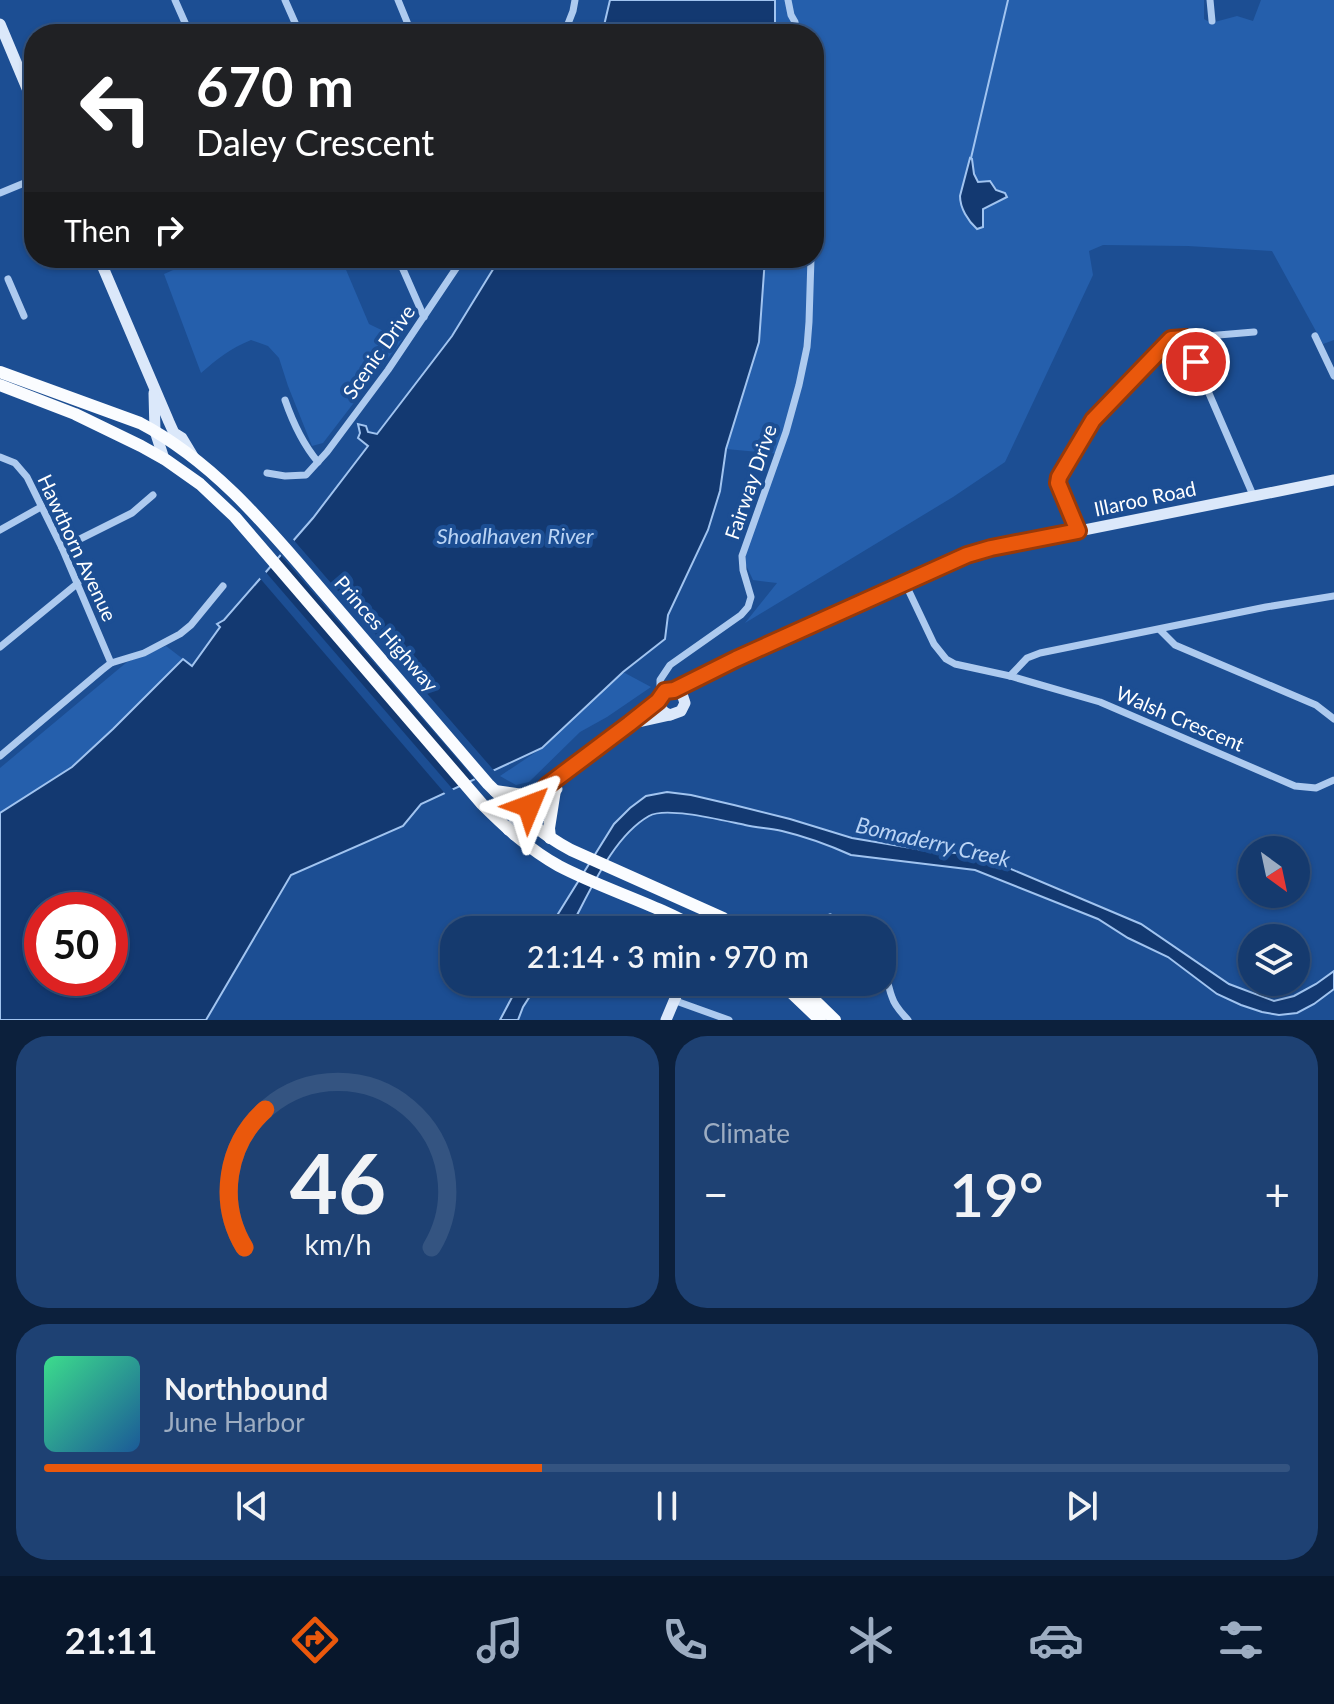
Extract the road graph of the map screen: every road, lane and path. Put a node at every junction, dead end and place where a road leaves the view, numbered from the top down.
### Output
1 (175, 0) edge
2 (285, 0) edge
3 (398, 0) edge
4 (575, 0) edge
5 (788, 0) edge
6 (1210, 0) edge
7 (1212, 21) dead end
8 (0, 24) edge
9 (186, 24) edge
10 (296, 24) edge
11 (408, 24) edge
12 (568, 24) edge
13 (795, 24) edge
14 (24, 68) edge
15 (19, 70) junction
16 (24, 82) edge
17 (24, 183) edge
18 (0, 193) edge
19 (103, 268) edge
20 (402, 268) edge
21 (456, 268) edge
22 (811, 268) edge
23 (8, 279) dead end
24 (24, 316) dead end
25 (424, 317) junction
26 (1254, 332) dead end
27 (1315, 336) dead end
28 (1185, 338) junction
29 (0, 372) edge
30 (1334, 376) edge
31 (0, 385) edge
32 (153, 385) junction
33 (285, 400) dead end
34 (155, 431) junction
35 (0, 457) edge
36 (164, 459) junction
37 (196, 460) junction
38 (318, 462) junction
39 (267, 473) dead end
40 (1334, 480) edge
41 (153, 495) dead end
42 (1253, 495) junction
43 (41, 507) junction
44 (0, 530) edge
45 (1078, 531) junction
46 (62, 548) junction
47 (78, 583) junction
48 (905, 583) junction
49 (223, 586) dead end
50 (1334, 596) edge
51 (1160, 630) junction
52 (0, 647) edge
53 (111, 663) junction
54 (663, 675) junction
55 (702, 675) junction
56 (1010, 676) junction
57 (666, 694) junction
58 (685, 703) junction
59 (670, 715) junction
60 (1334, 719) edge
61 (629, 724) junction
62 (0, 756) edge
63 (1334, 780) edge
64 (492, 787) junction
65 (552, 788) junction
66 (524, 818) junction
67 (511, 832) junction
68 (550, 838) junction
69 (709, 912) junction
70 (675, 915) edge
71 (707, 916) edge
72 (716, 916) edge
73 (678, 996) edge
74 (795, 996) edge
75 (810, 996) edge
76 (891, 996) edge
77 (676, 1001) junction
78 (666, 1020) edge
79 (729, 1020) edge
80 (820, 1020) edge
81 (835, 1020) edge
82 (908, 1020) edge

1 - 9 street
2 - 10 street
3 - 11 street
4 - 12 street
5 - 13 street
6 - 7 street
8 - 15 main road
14 - 15 street
15 - 16 main road
17 - 18 street
19 - 32 main road
20 - 25 street
21 - 25 street, Scenic Drive
22 - 54 street, Fairway Drive
23 - 24 street
25 - 38 street, Scenic Drive
26 - 28 street
27 - 30 street
28 - 42 street
28 - 45 street
29 - 34 highway, Princes Highway
31 - 36 highway, Princes Highway
32 - 34 main road
32 - 37 main road
33 - 38 street
34 - 36 main road
34 - 37 highway, Princes Highway
35 - 43 street, Hawthorn Avenue
36 - 67 highway, Princes Highway
37 - 64 highway, Princes Highway
38 - 39 street, Scenic Drive
40 - 42 main road, Illaroo Road
41 - 46 street
42 - 45 main road, Illaroo Road
43 - 44 street
43 - 46 street, Hawthorn Avenue
45 - 48 main road, Illaroo Road
46 - 47 street, Hawthorn Avenue
47 - 52 street
47 - 53 street, Hawthorn Avenue
48 - 55 main road, Illaroo Road
48 - 56 street, Walsh Crescent
49 - 53 street
50 - 51 street
51 - 56 street
51 - 60 street
53 - 62 street
54 - 57 street
54 - 57 street
55 - 57 main road, Illaroo Road
55 - 58 main road, Illaroo Road
56 - 63 street, Walsh Crescent
57 - 58 main road
57 - 59 main road
57 - 61 main road, Illaroo Road
58 - 59 main road, Illaroo Road
59 - 61 main road, Illaroo Road
61 - 65 main road, Illaroo Road
64 - 65 highway
64 - 66 highway, Princes Highway
65 - 66 main road, Illaroo Road
65 - 68 highway
66 - 67 main road, Illaroo Road
66 - 68 highway, Princes Highway
67 - 70 highway, Princes Highway
68 - 69 highway, Princes Highway
69 - 71 main road
69 - 72 highway, Princes Highway
73 - 77 main road
74 - 80 highway
75 - 81 highway
76 - 82 street
77 - 78 main road
77 - 79 street

